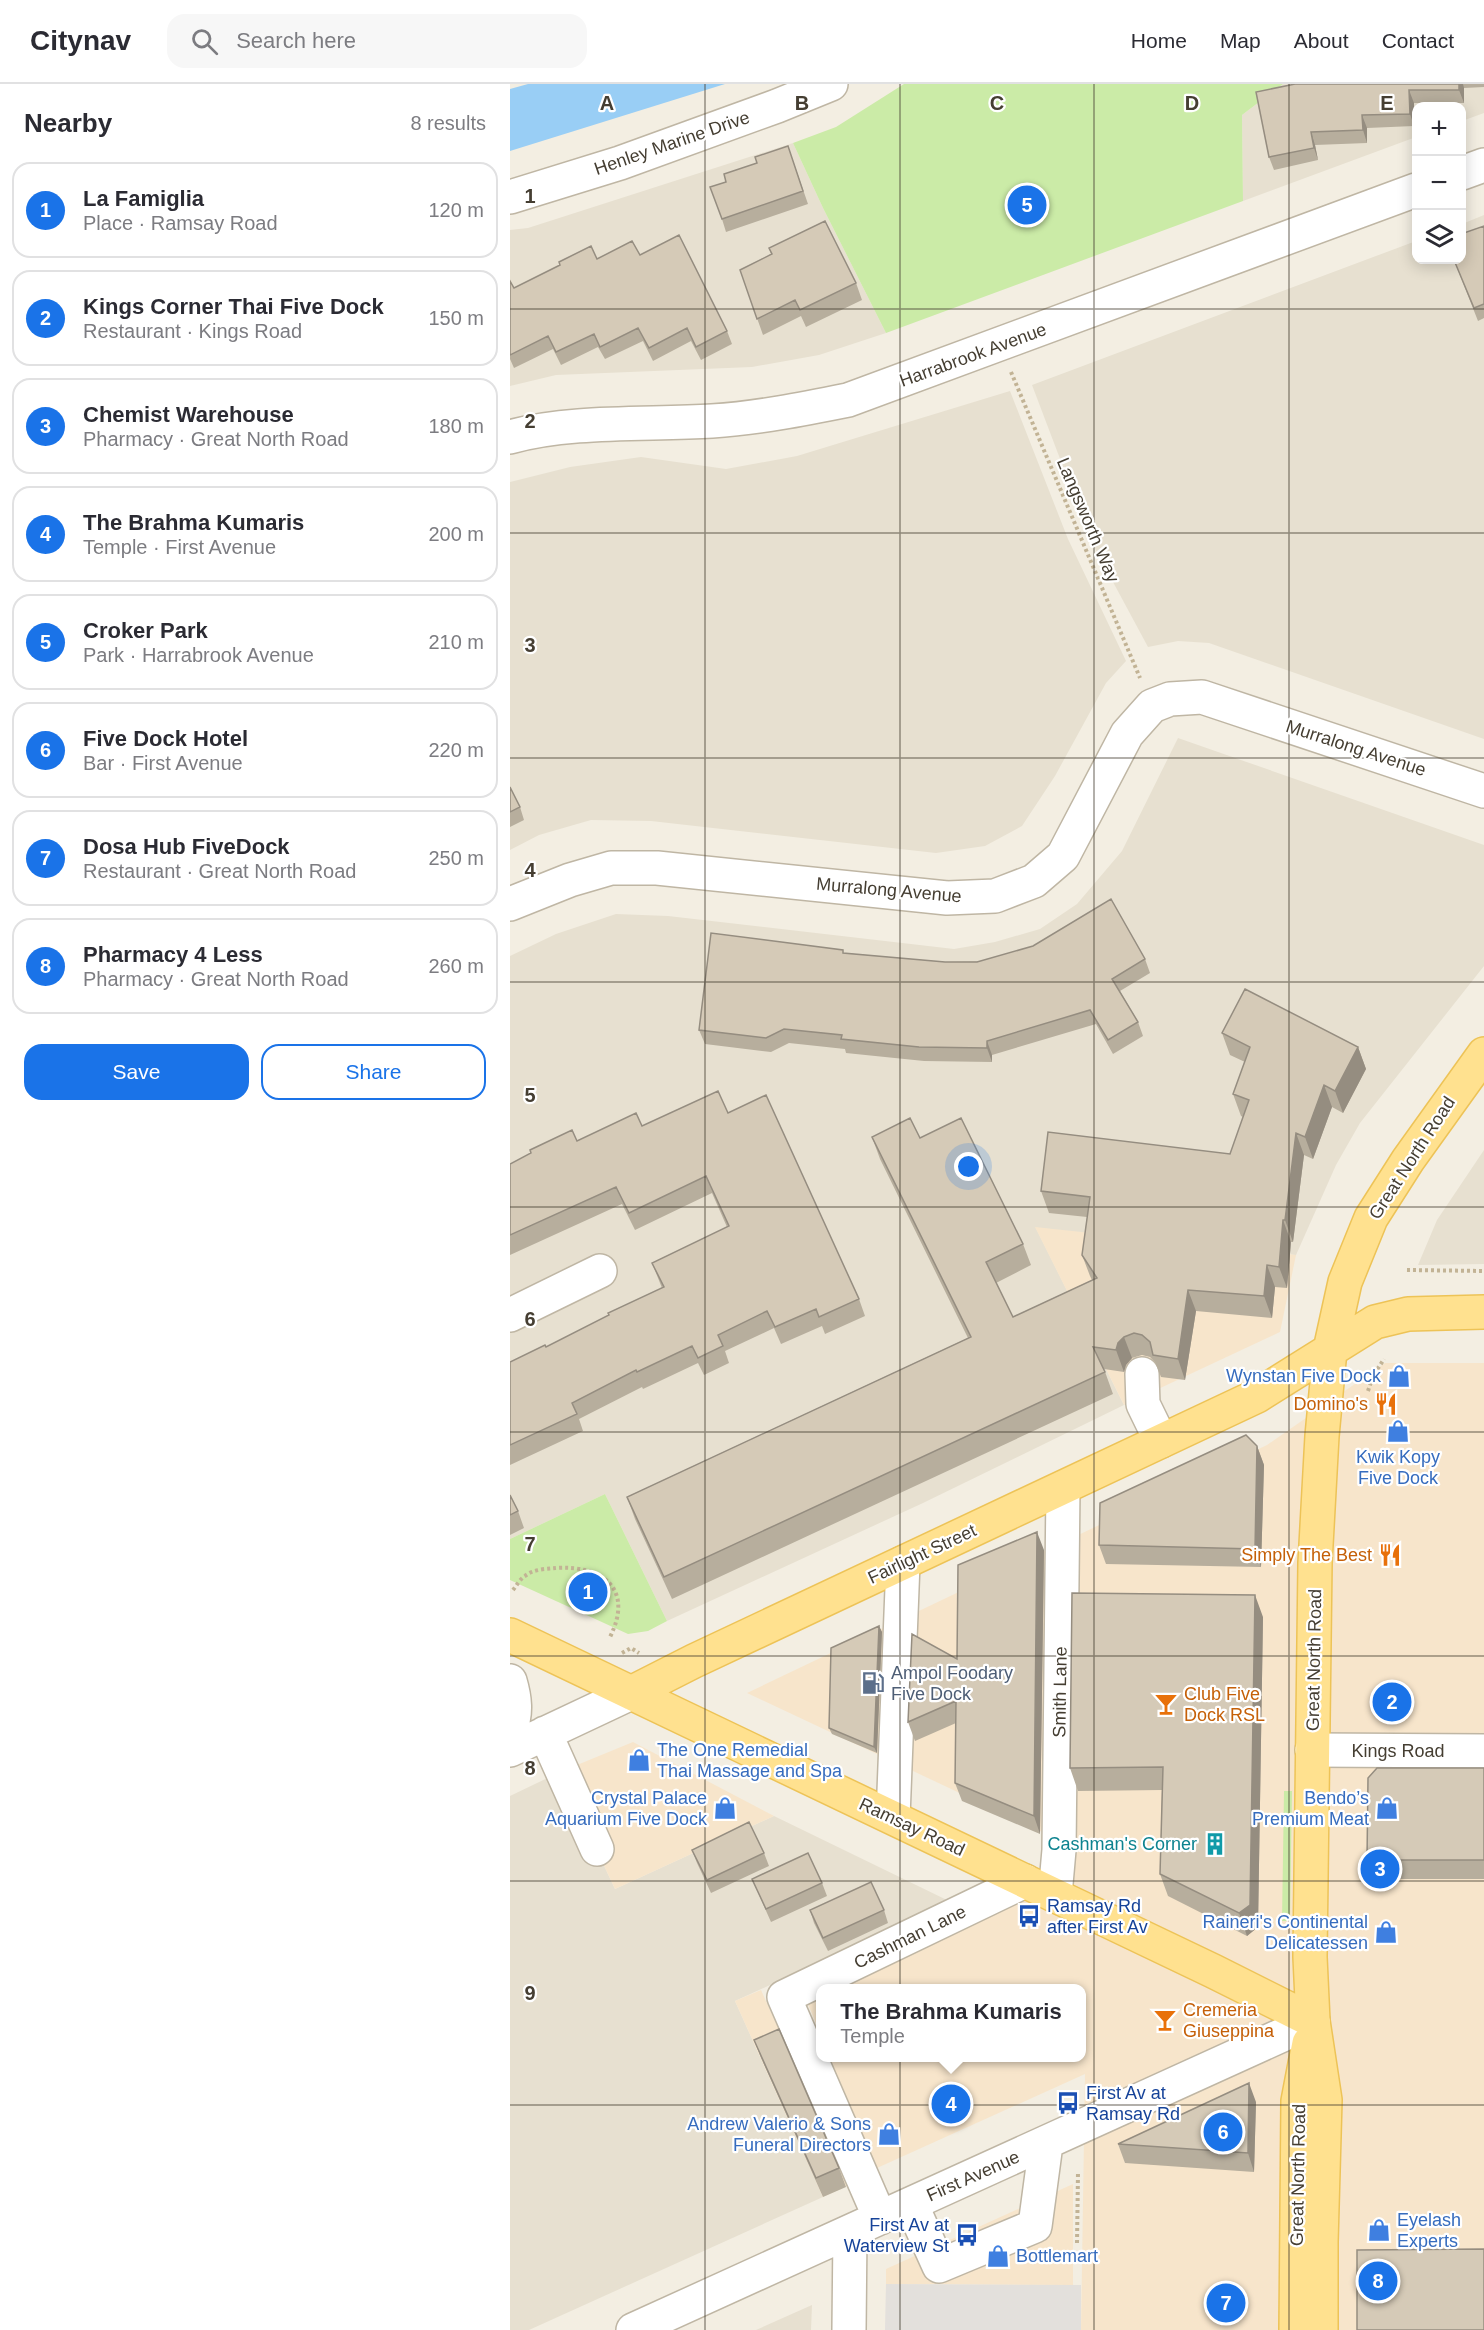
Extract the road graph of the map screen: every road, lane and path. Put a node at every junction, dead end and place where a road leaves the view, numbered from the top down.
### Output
1 (831, 84) edge
2 (1484, 165) edge
3 (1466, 171) edge
4 (1412, 191) edge
5 (510, 197) edge
6 (999, 345) junction
7 (510, 437) edge
8 (1152, 706) junction
9 (1484, 790) edge
10 (510, 904) edge
11 (1484, 1054) edge
12 (1407, 1270) dead end
13 (600, 1271) dead end
14 (1484, 1271) edge
15 (1484, 1312) edge
16 (510, 1315) edge
17 (1330, 1350) junction
18 (1384, 1359) dead end
19 (1142, 1374) dead end
20 (1368, 1391) dead end
21 (1161, 1441) junction
22 (1063, 1488) junction
23 (903, 1563) junction
24 (513, 1590) dead end
25 (510, 1635) edge
26 (610, 1637) dead end
27 (620, 1653) dead end
28 (640, 1653) dead end
29 (510, 1681) edge
30 (631, 1693) junction
31 (510, 1730) edge
32 (545, 1733) junction
33 (510, 1750) edge
34 (1312, 1750) junction
35 (1484, 1751) edge
36 (893, 1818) junction
37 (597, 1848) dead end
38 (1025, 1881) junction
39 (1056, 1895) junction
40 (1313, 2021) junction
41 (1046, 2144) junction
42 (1078, 2172) dead end
43 (911, 2204) junction
44 (880, 2218) junction
45 (850, 2232) junction
46 (1077, 2243) dead end
47 (633, 2330) edge
48 (849, 2330) edge
49 (1296, 2330) edge
50 (1321, 2330) edge

1 - 5 street, Henley Marine Drive
2 - 3 street
4 - 6 street, Harrabrook Avenue
6 - 7 street, Harrabrook Avenue
6 - 8 path, Langsworth Way
8 - 9 street, Murralong Avenue
8 - 10 street, Murralong Avenue
11 - 17 main road, Great North Road
12 - 14 path
13 - 16 street
15 - 17 main road, Fairlight Street
17 - 21 main road, Fairlight Street
17 - 34 main road, Great North Road
18 - 20 path
19 - 21 street
21 - 22 main road, Fairlight Street
22 - 23 main road, Fairlight Street
22 - 39 street, Smith Lane
23 - 30 main road, Fairlight Street
23 - 36 street
24 - 26 path
25 - 30 main road, Ramsay Road
27 - 28 path
29 - 31 street
30 - 32 street, Fairlight Street
30 - 36 main road, Ramsay Road
32 - 33 street, Fairlight Street
32 - 37 street
34 - 35 street, Kings Road
34 - 40 main road, Great North Road
36 - 38 main road, Ramsay Road
38 - 39 main road, Ramsay Road
38 - 44 street, Cashman Lane
39 - 40 main road, Ramsay Road
40 - 41 street, First Avenue
40 - 49 main road, Great North Road
40 - 50 main road, Great North Road
41 - 43 street, First Avenue
41 - 43 street
42 - 46 path
43 - 44 street, First Avenue
44 - 45 street, First Avenue
45 - 47 street, First Avenue
45 - 48 street

